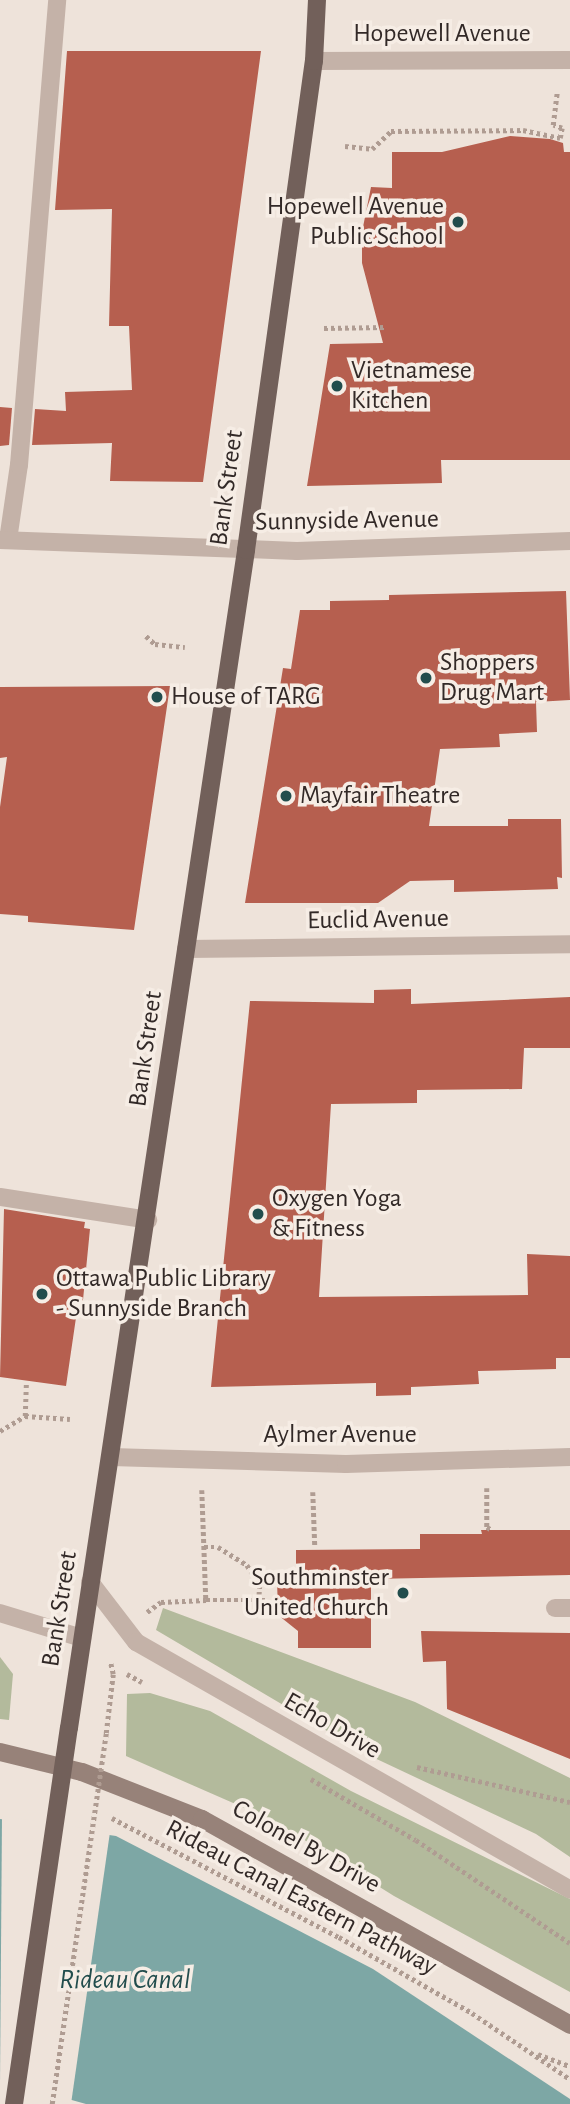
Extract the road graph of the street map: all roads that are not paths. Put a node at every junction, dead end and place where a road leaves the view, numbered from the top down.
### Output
1 (57, 0) edge
2 (317, 0) edge
3 (570, 60) edge
4 (313, 61) junction
5 (4, 540) edge
6 (570, 541) edge
7 (246, 550) junction
8 (570, 944) edge
9 (186, 949) junction
10 (0, 1197) edge
11 (148, 1220) junction
12 (111, 1457) junction
13 (570, 1457) edge
14 (90, 1582) junction
15 (0, 1614) edge
16 (82, 1638) junction
17 (0, 1752) edge
18 (570, 1890) edge
19 (570, 2025) edge
20 (14, 2104) edge

1 - 5 street
2 - 4 main road, Bank Street
3 - 4 street, Hopewell Avenue
4 - 7 main road, Bank Street
5 - 7 street, Sunnyside Avenue
6 - 7 street, Sunnyside Avenue
7 - 9 main road, Bank Street
8 - 9 street, Euclid Avenue
9 - 11 main road, Bank Street
10 - 11 street
11 - 12 main road, Bank Street
12 - 13 street, Aylmer Avenue
12 - 14 main road, Bank Street
14 - 16 main road, Bank Street
14 - 18 street, Echo Drive
15 - 16 street
16 - 20 main road, Bank Street, bridge
17 - 19 main road, Colonel By Drive

